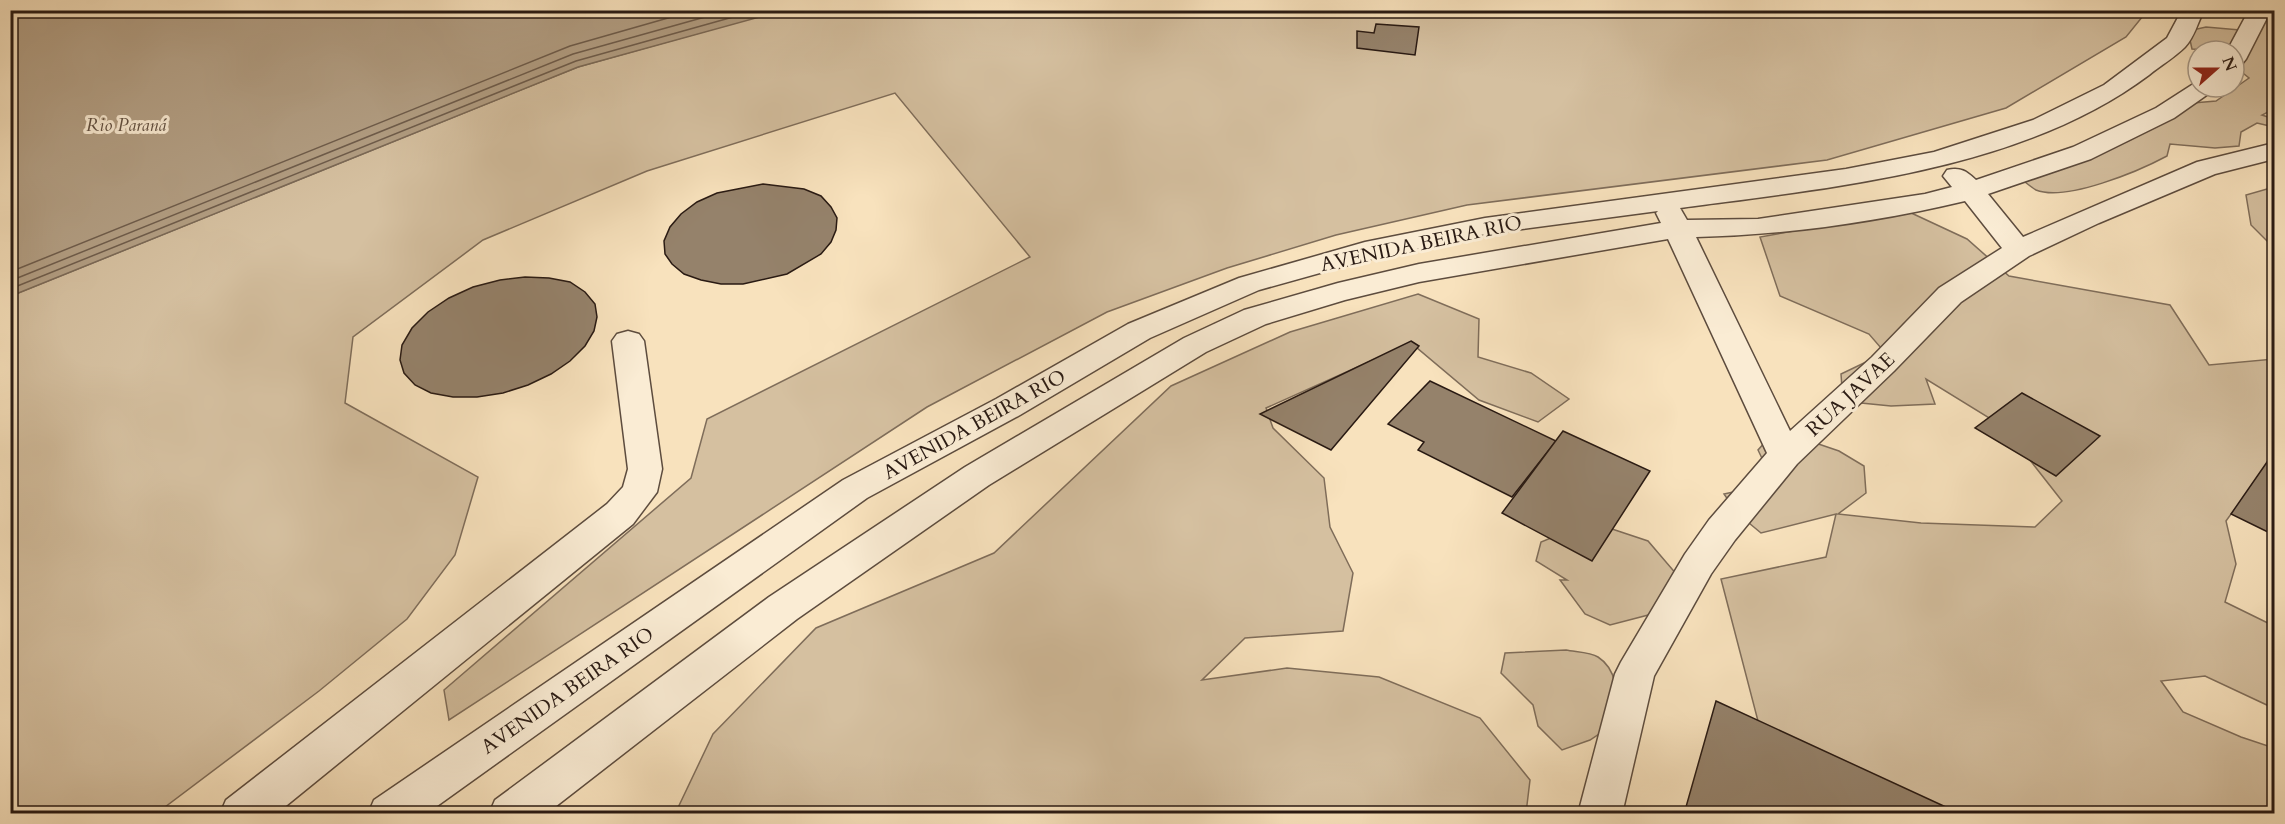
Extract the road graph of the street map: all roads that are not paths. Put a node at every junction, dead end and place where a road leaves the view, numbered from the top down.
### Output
1 (2193, 10) edge
2 (2260, 10) edge
3 (2245, 39) edge
4 (2186, 98) edge
5 (2274, 151) edge
6 (1939, 159) junction
7 (1971, 191) junction
8 (1671, 215) junction
9 (2019, 250) junction
10 (628, 341) dead end
11 (1785, 455) junction
12 (242, 813) edge
13 (390, 813) edge
14 (511, 813) edge
15 (1600, 813) edge

1 - 6 street, AVENIDA BEIRA RIO
2 - 3 street
4 - 7 street, AVENIDA BEIRA RIO
5 - 9 street, RUA JAVAE
6 - 7 street
6 - 8 street, AVENIDA BEIRA RIO
7 - 8 street, AVENIDA BEIRA RIO
7 - 9 street
8 - 11 street
8 - 13 street, AVENIDA BEIRA RIO
8 - 14 street, AVENIDA BEIRA RIO
9 - 11 street, RUA JAVAE
10 - 12 street
11 - 15 street, RUA JAVAE

